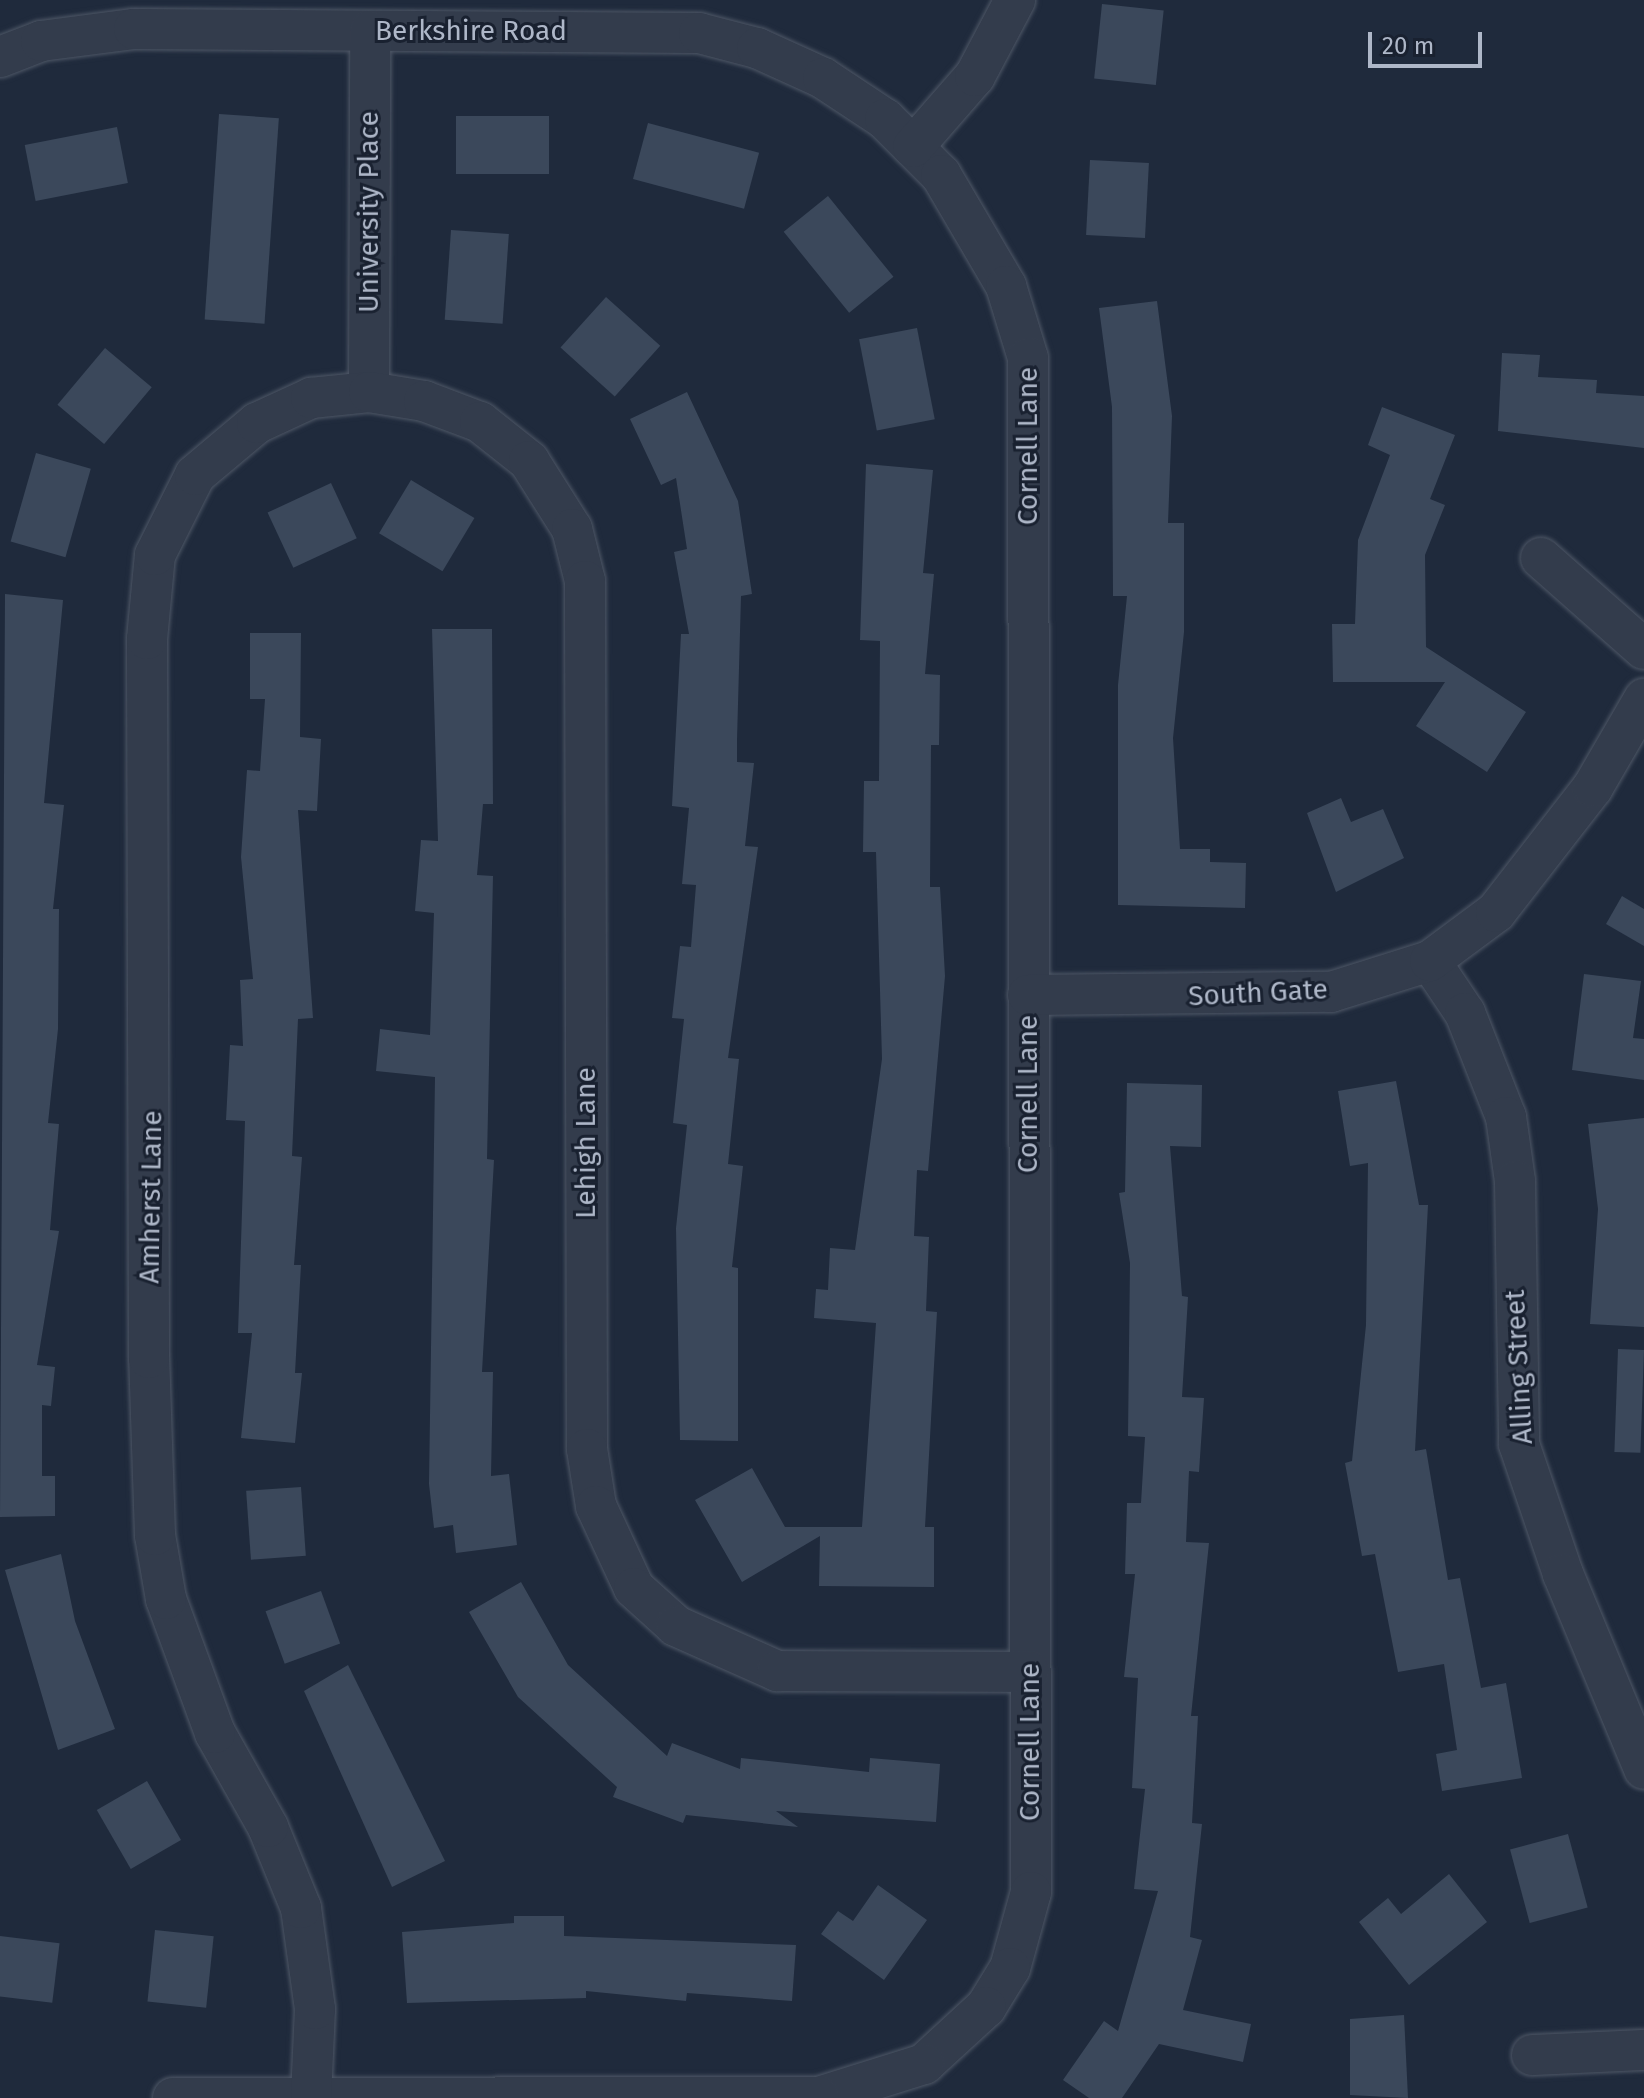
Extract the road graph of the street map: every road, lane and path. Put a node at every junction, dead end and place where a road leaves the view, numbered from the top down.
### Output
1 (1015, 0) edge
2 (370, 31) junction
3 (0, 57) edge
4 (913, 147) junction
5 (369, 392) junction
6 (1541, 558) dead end
7 (1644, 649) edge
8 (1644, 699) edge
9 (1430, 961) junction
10 (1028, 995) junction
11 (1029, 1672) junction
12 (1644, 1769) edge
13 (1644, 2050) edge
14 (1532, 2055) dead end
15 (311, 2097) edge
16 (173, 2098) edge

1 - 4 street
2 - 3 street, Berkshire Road
2 - 4 street, Berkshire Road
2 - 5 street, University Place
4 - 10 street, Cornell Lane
5 - 11 street, Lehigh Lane
5 - 15 street, Amherst Lane
6 - 7 street
8 - 9 street, South Gate
9 - 10 street, South Gate
9 - 12 street, Alling Street
10 - 11 street, Cornell Lane
11 - 15 street, Cornell Lane
13 - 14 street
15 - 16 street, Cornell Lane

